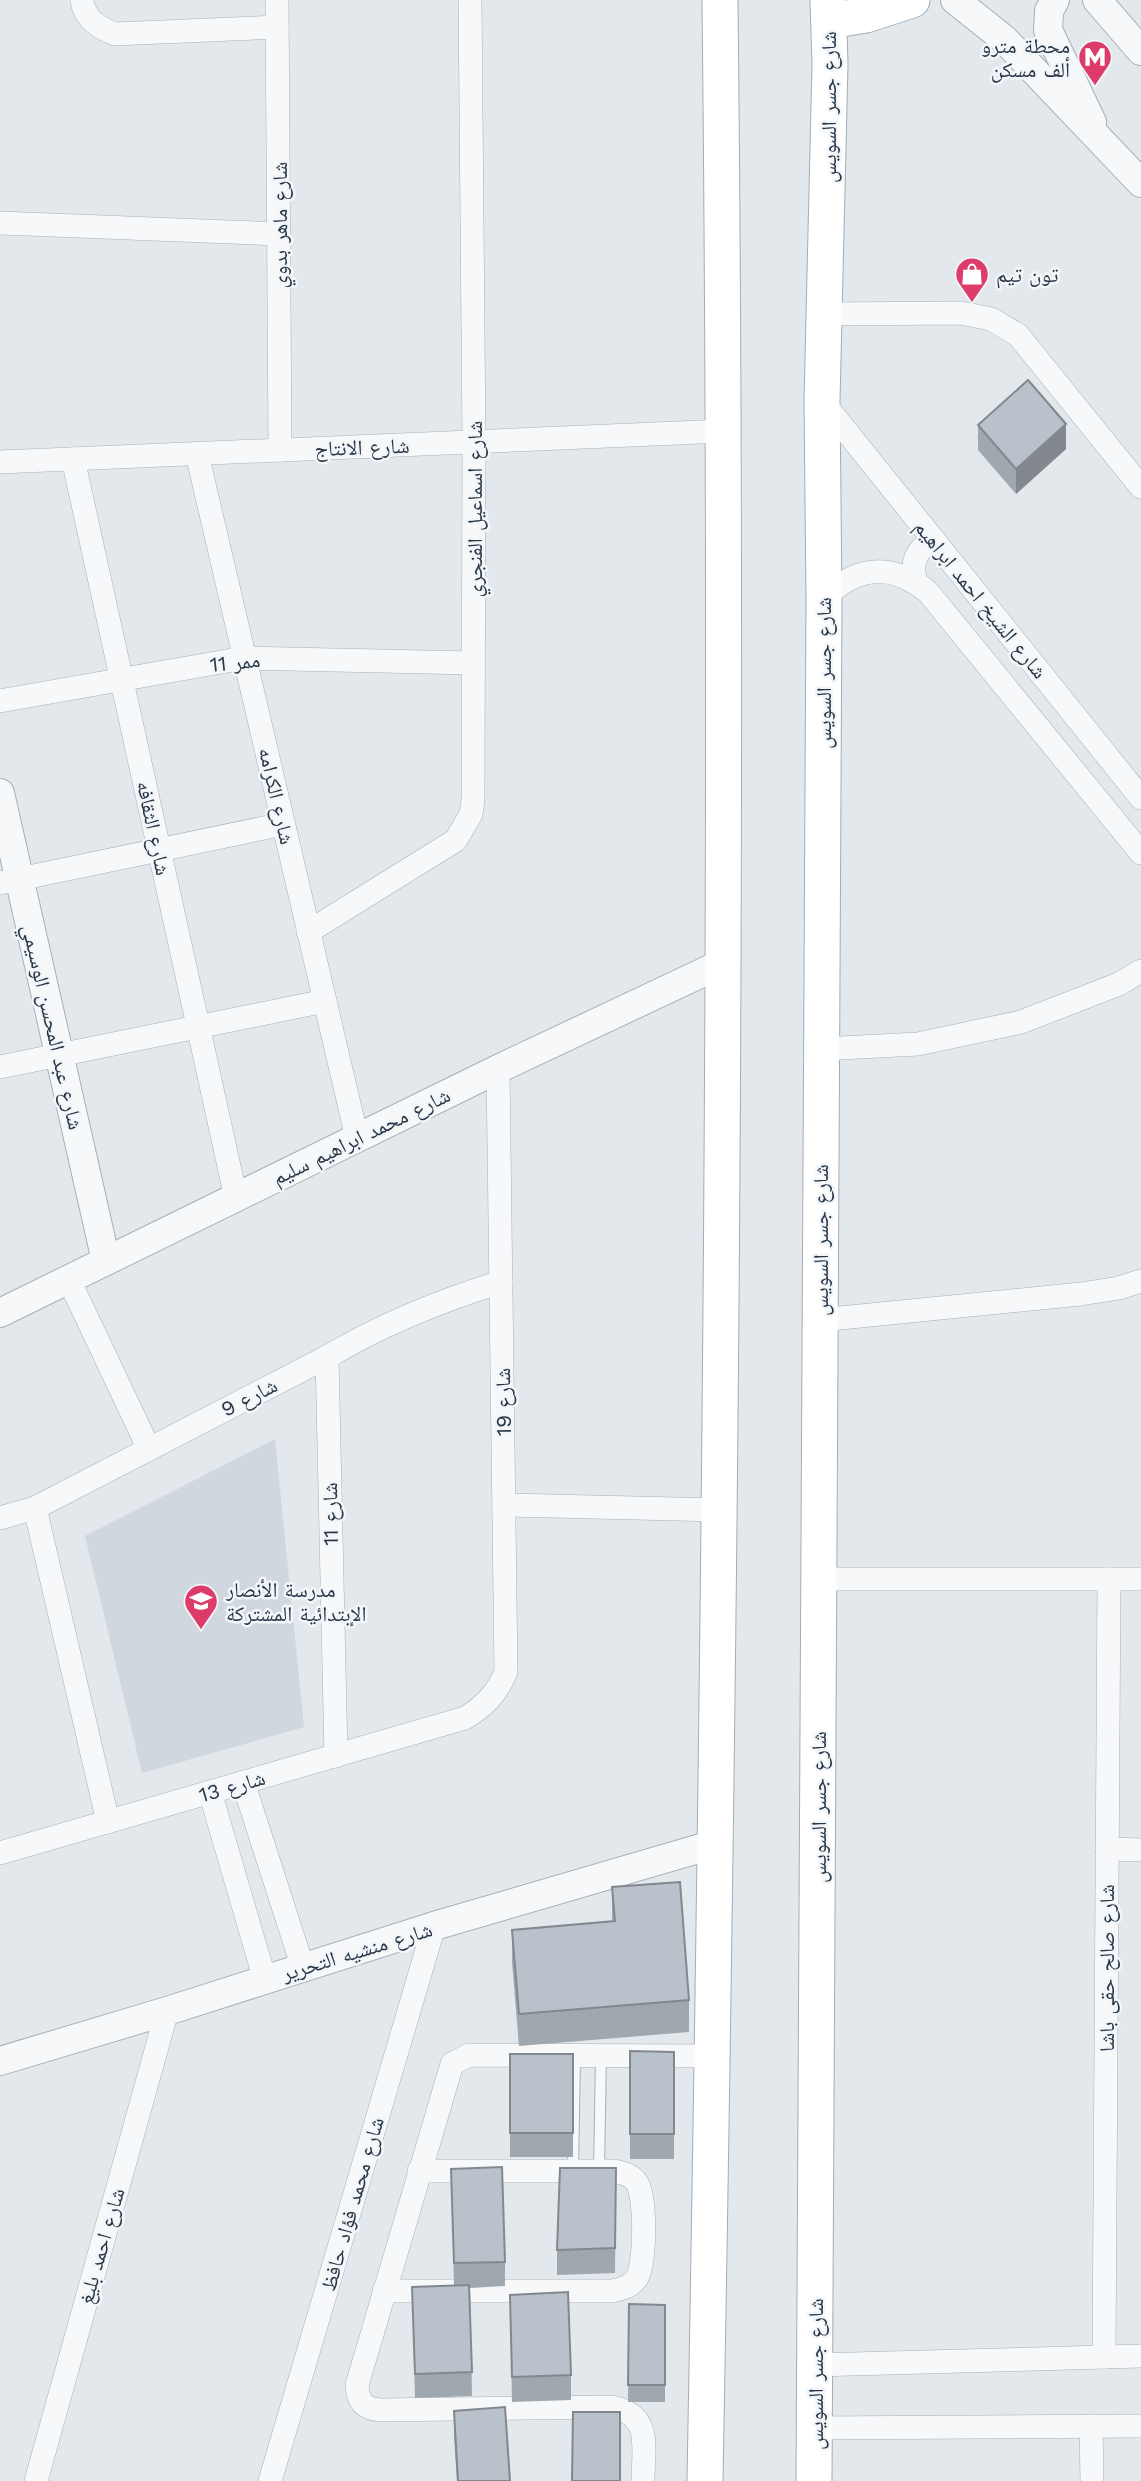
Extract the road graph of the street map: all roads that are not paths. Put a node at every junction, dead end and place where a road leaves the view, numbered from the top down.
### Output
1 (82, 0) edge
2 (277, 0) edge
3 (470, 0) edge
4 (720, 0) edge
5 (912, 0) edge
6 (955, 0) edge
7 (1055, 0) edge
8 (1097, 0) edge
9 (828, 11) edge
10 (277, 27) junction
11 (1141, 51) edge
12 (1099, 138) junction
13 (1141, 183) edge
14 (0, 223) edge
15 (279, 234) junction
16 (825, 314) junction
17 (822, 401) junction
18 (725, 431) junction
19 (474, 442) junction
20 (281, 450) junction
21 (197, 454) junction
22 (73, 459) junction
23 (0, 462) edge
24 (1141, 487) edge
25 (934, 540) junction
26 (916, 582) junction
27 (824, 599) junction
28 (244, 658) junction
29 (473, 663) junction
30 (122, 679) junction
31 (0, 701) edge
32 (0, 793) edge
33 (1141, 798) edge
34 (284, 824) junction
35 (159, 850) junction
36 (1141, 853) edge
37 (10, 881) edge
38 (309, 932) junction
39 (723, 963) junction
40 (1141, 971) edge
41 (325, 1001) junction
42 (198, 1027) junction
43 (821, 1048) junction
44 (59, 1055) junction
45 (0, 1067) edge
46 (498, 1069) junction
47 (357, 1138) junction
48 (236, 1198) junction
49 (106, 1261) junction
50 (69, 1280) junction
51 (1141, 1281) edge
52 (501, 1282) junction
53 (0, 1313) edge
54 (820, 1320) junction
55 (327, 1357) junction
56 (149, 1449) junction
57 (504, 1505) junction
58 (35, 1508) junction
59 (719, 1510) junction
60 (0, 1518) edge
61 (819, 1579) junction
62 (1109, 1579) junction
63 (1141, 1579) edge
64 (465, 1718) joint
65 (336, 1756) junction
66 (243, 1782) junction
67 (210, 1792) junction
68 (108, 1822) junction
69 (715, 1844) junction
70 (1107, 1849) junction
71 (1141, 1850) edge
72 (0, 1853) edge
73 (434, 1926) junction
74 (303, 1968) junction
75 (265, 1980) junction
76 (167, 2011) junction
77 (575, 2056) junction
78 (601, 2056) junction
79 (713, 2056) junction
80 (0, 2060) edge
81 (419, 2171) junction
82 (573, 2171) junction
83 (599, 2171) junction
84 (384, 2291) junction
85 (1141, 2356) edge
86 (1104, 2357) junction
87 (815, 2365) junction
88 (1091, 2426) junction
89 (1141, 2426) edge
90 (814, 2428) junction
91 (36, 2481) edge
92 (270, 2481) edge
93 (643, 2481) edge
94 (705, 2481) edge
95 (814, 2481) edge
96 (1092, 2481) edge

1 - 10 street
2 - 10 street, شارع ماهر بدوي
3 - 19 street, شارع اسماعيل الفنجري
4 - 18 main road
5 - 9 main road
6 - 12 street
7 - 12 street
8 - 11 street
9 - 16 main road, شارع جسر السويس
10 - 15 street, شارع ماهر بدوي
12 - 13 street
14 - 15 street
15 - 20 street, شارع ماهر بدوي
16 - 17 main road, شارع جسر السويس
16 - 24 street
17 - 25 street, شارع الشيخ احمد ابراهيم
17 - 27 main road, شارع جسر السويس
18 - 19 street, شارع الانتاج
18 - 39 main road
19 - 20 street, شارع الانتاج
19 - 29 street, شارع اسماعيل الفنجري
20 - 21 street, شارع الانتاج
21 - 22 street, شارع الانتاج
21 - 28 street, شارع الكرامه
22 - 23 street, شارع الانتاج
22 - 30 street, شارع الثقافه
25 - 26 street
25 - 33 street, شارع الشيخ احمد ابراهيم
26 - 27 street, شارع الشيخ احمد ابراهيم
26 - 36 street, شارع الشيخ احمد ابراهيم
27 - 43 main road, شارع جسر السويس
28 - 29 street, ممر 11
28 - 30 street, ممر 11
28 - 34 street, شارع الكرامه
29 - 38 street, شارع اسماعيل الفنجري
30 - 31 street, ممر 11
30 - 35 street, شارع الثقافه
32 - 37 street, شارع عبد المحسن الوسيمي
34 - 35 street
34 - 38 street, شارع الكرامه
35 - 37 street
35 - 42 street, شارع الثقافه
37 - 44 street, شارع عبد المحسن الوسيمي
38 - 41 street, شارع الكرامه
39 - 46 street, شارع محمد ابراهيم سليم
39 - 59 main road
40 - 43 street
41 - 42 street
41 - 47 street, شارع الكرامه
42 - 44 street
42 - 48 street, شارع الثقافه
43 - 54 main road, شارع جسر السويس
44 - 45 street
44 - 49 street, شارع عبد المحسن الوسيمي
46 - 47 street, شارع محمد ابراهيم سليم
46 - 52 street, شارع 19
47 - 48 street, شارع محمد ابراهيم سليم
48 - 49 street, شارع محمد ابراهيم سليم
49 - 50 street, شارع محمد ابراهيم سليم
50 - 53 street, شارع محمد ابراهيم سليم
50 - 56 street
51 - 54 street
52 - 55 street, شارع 9
52 - 57 street, شارع 19
54 - 61 main road, شارع جسر السويس
55 - 56 street, شارع 9
55 - 65 street, شارع 11
56 - 58 street, شارع 9
57 - 59 street
57 - 64 street, شارع 19
58 - 60 street, شارع 9
58 - 68 street
59 - 69 main road
61 - 62 street
61 - 87 main road, شارع جسر السويس
62 - 63 street
62 - 70 street, شارع صالح حقى باشا
64 - 65 street, شارع 13
65 - 66 street, شارع 13
66 - 67 street, شارع 13
66 - 74 street
67 - 68 street, شارع 13
67 - 75 street
68 - 72 street, شارع 13
69 - 73 street, شارع منشيه التحرير
69 - 79 main road
70 - 71 street
70 - 86 street, شارع صالح حقى باشا
73 - 74 street, شارع منشيه التحرير
73 - 92 street, شارع محمد فؤاد حافظ
74 - 75 street, شارع منشيه التحرير
75 - 76 street, شارع منشيه التحرير
76 - 80 street, شارع منشيه التحرير
76 - 91 street, شارع احمد بليغ
77 - 78 street
77 - 81 street
77 - 82 lane
78 - 79 street
78 - 83 lane
79 - 94 main road
81 - 82 street
81 - 84 street
82 - 83 street
83 - 84 street
84 - 93 street
85 - 86 street
86 - 87 street
87 - 90 main road, شارع جسر السويس
88 - 89 street
88 - 90 street
88 - 96 street
90 - 95 main road, شارع جسر السويس

